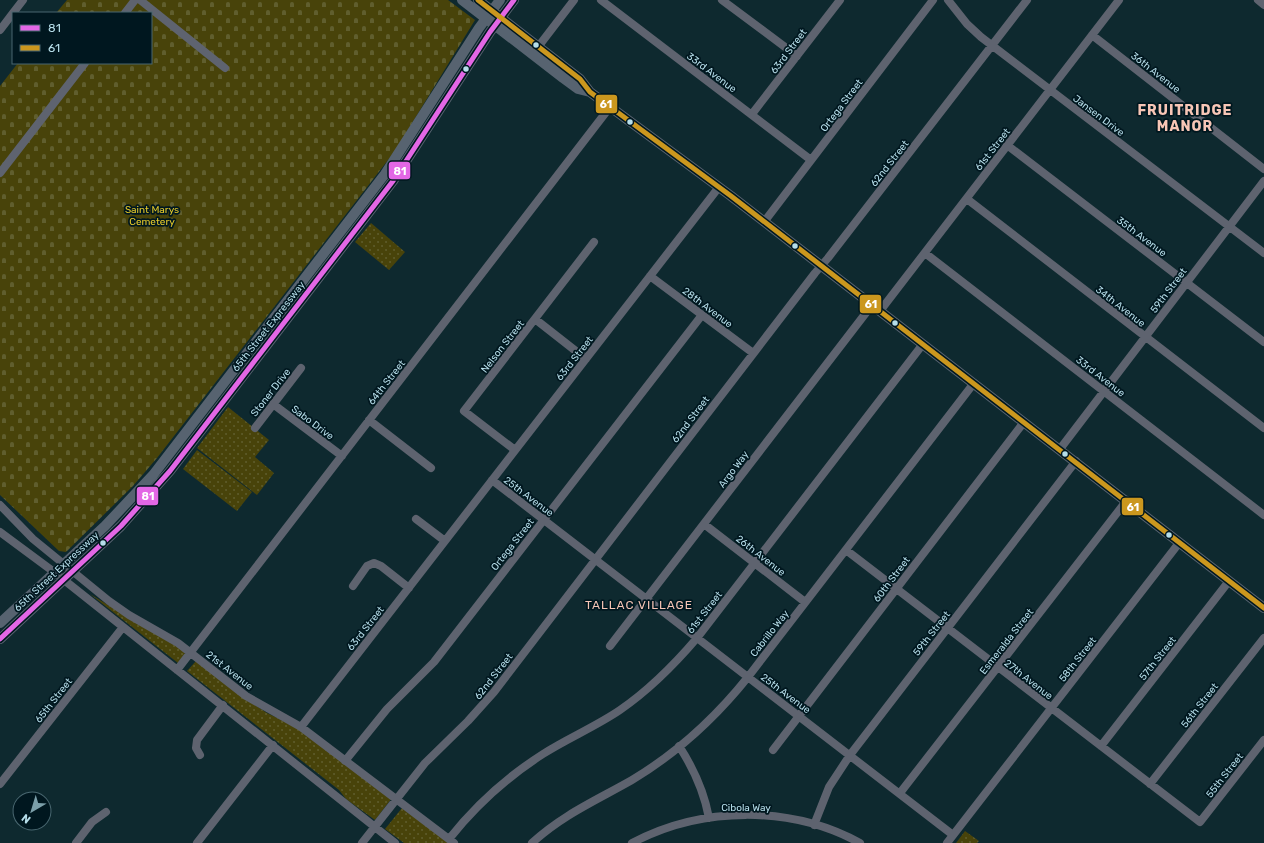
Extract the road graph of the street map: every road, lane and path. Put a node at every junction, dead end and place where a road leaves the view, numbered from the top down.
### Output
1 (23, 0) edge
2 (135, 0) edge
3 (140, 0) edge
4 (462, 0) edge
5 (478, 0) edge
6 (500, 0) edge
7 (514, 0) edge
8 (574, 0) edge
9 (601, 0) edge
10 (722, 0) edge
11 (840, 0) edge
12 (933, 0) edge
13 (948, 0) edge
14 (1027, 0) edge
15 (1119, 0) edge
16 (1258, 0) edge
17 (1264, 5) edge
18 (14, 12) edge
19 (126, 12) edge
20 (12, 14) edge
21 (489, 15) junction
22 (498, 22) junction
23 (0, 30) edge
24 (1092, 35) junction
25 (992, 46) junction
26 (538, 47) junction
27 (797, 56) junction
28 (84, 64) edge
29 (226, 68) dead end
30 (1050, 90) junction
31 (590, 92) junction
32 (610, 107) junction
33 (752, 114) junction
34 (1007, 145) junction
35 (811, 160) junction
36 (1264, 168) edge
37 (0, 173) edge
38 (1264, 181) edge
39 (719, 187) junction
40 (966, 198) junction
41 (764, 222) junction
42 (1229, 227) junction
43 (594, 242) dead end
44 (925, 253) junction
45 (1264, 253) edge
46 (821, 266) junction
47 (650, 276) junction
48 (1186, 283) junction
49 (872, 305) junction
50 (880, 311) junction
51 (702, 315) junction
52 (535, 319) junction
53 (1145, 337) junction
54 (1264, 342) edge
55 (923, 344) junction
56 (753, 353) junction
57 (586, 359) junction
58 (301, 368) dead end
59 (974, 383) junction
60 (1103, 391) junction
61 (273, 404) junction
62 (369, 420) junction
63 (1024, 422) junction
64 (254, 428) dead end
65 (1264, 428) edge
66 (1060, 448) junction
67 (515, 450) junction
68 (342, 456) junction
69 (1076, 462) junction
70 (431, 468) dead end
71 (492, 480) junction
72 (1127, 500) junction
73 (0, 505) edge
74 (1263, 511) edge
75 (416, 519) dead end
76 (544, 520) junction
77 (704, 524) junction
78 (1, 534) edge
79 (445, 541) junction
80 (1179, 543) junction
81 (846, 550) junction
82 (595, 559) junction
83 (63, 563) junction
84 (754, 563) junction
85 (73, 570) junction
86 (54, 572) junction
87 (63, 579) junction
88 (1229, 581) junction
89 (353, 586) dead end
90 (410, 588) junction
91 (896, 589) junction
92 (646, 599) junction
93 (805, 602) junction
94 (1264, 608) edge
95 (0, 623) edge
96 (122, 627) junction
97 (948, 628) junction
98 (697, 638) junction
99 (1264, 638) edge
100 (0, 639) edge
101 (610, 646) dead end
102 (190, 652) junction
103 (998, 668) junction
104 (177, 670) junction
105 (748, 677) junction
106 (223, 705) junction
107 (1051, 709) junction
108 (799, 716) junction
109 (301, 727) junction
110 (1264, 740) edge
111 (273, 745) junction
112 (679, 746) junction
113 (1101, 746) junction
114 (773, 750) dead end
115 (200, 755) dead end
116 (850, 755) junction
117 (345, 761) junction
118 (0, 784) edge
119 (1150, 784) junction
120 (900, 793) junction
121 (397, 799) junction
122 (106, 812) dead end
123 (710, 818) junction
124 (1200, 822) joint
125 (814, 824) junction
126 (374, 827) junction
127 (953, 835) junction
128 (452, 841) edge
129 (76, 843) edge
130 (197, 843) edge
131 (362, 843) edge
132 (395, 843) edge
133 (532, 843) edge
134 (632, 843) edge
135 (860, 843) edge
136 (947, 843) edge

1 - 18 street
2 - 19 street
3 - 29 street
4 - 21 main road
5 - 21 main road
6 - 21 main road, 65th Street Expressway
7 - 22 main road, 65th Street Expressway
8 - 26 street
9 - 33 street, 33rd Avenue
10 - 27 street
11 - 27 street, 63rd Street
12 - 35 street, Ortega Street
13 - 25 street, Jansen Drive
14 - 25 street, 62nd Street
15 - 24 street, 61st Street
16 - 17 street
20 - 23 street
21 - 22 main road
21 - 83 main road, 65th Street Expressway
22 - 26 main road
22 - 31 main road
22 - 85 main road, 65th Street Expressway
24 - 30 street, 61st Street
24 - 36 street, 36th Avenue
25 - 30 street, Jansen Drive
25 - 46 street, 62nd Street
26 - 31 main road
27 - 33 street, 63rd Street
28 - 37 street
30 - 34 street, 61st Street
30 - 42 street, Jansen Drive
31 - 32 main road
32 - 39 main road
32 - 62 street, 64th Street
33 - 35 street, 33rd Avenue
34 - 40 street, 61st Street
34 - 48 street, 35th Avenue
35 - 41 street, Ortega Street
38 - 42 street, 59th Street
39 - 41 main road
39 - 47 street, 63rd Street
40 - 44 street, 61st Street
40 - 53 street, 34th Avenue
41 - 46 main road
42 - 45 street, Jansen Drive
42 - 48 street, 59th Street
43 - 52 street, Nelson Street
44 - 50 street, 61st Street
44 - 60 street, 33rd Avenue
46 - 49 main road
46 - 56 street, 62nd Street
47 - 51 street, 28th Avenue
47 - 57 street, 63rd Street
48 - 53 street, 59th Street
48 - 54 street, 35th Avenue
49 - 50 main road
49 - 77 street, Argo Way
50 - 55 main road
51 - 56 street, 28th Avenue
51 - 76 street, Ortega Street
52 - 57 street
52 - 67 street, Nelson Street
53 - 60 street, 59th Street
53 - 65 street, 34th Avenue
55 - 59 main road
55 - 84 street, 61st Street
56 - 82 street, 62nd Street
57 - 67 street, 63rd Street
58 - 61 street, Stoner Drive
59 - 63 main road
59 - 81 street, Cabrillo Way
60 - 66 street, 59th Street
60 - 74 street, 33rd Avenue
61 - 64 street, Stoner Drive
61 - 68 street, Sabo Drive
62 - 68 street, 64th Street
62 - 70 street
63 - 66 main road
63 - 91 street, 60th Street
66 - 69 main road
67 - 71 street, 63rd Street
68 - 102 street, 64th Street
69 - 72 main road
69 - 97 street, 59th Street
71 - 76 street, 25th Avenue
71 - 79 street, 63rd Street
72 - 80 main road
72 - 103 street, Esmeralda Street
73 - 83 street, 21st Avenue
75 - 79 street
76 - 82 street, 25th Avenue
76 - 117 street, Ortega Street
77 - 84 street, 26th Avenue
77 - 92 street, Argo Way
78 - 86 street
79 - 90 street, 63rd Street
80 - 88 main road
80 - 107 street, 58th Street
81 - 91 street, 27th Avenue
81 - 93 street, Cabrillo Way
82 - 92 street, 25th Avenue
82 - 121 street, 62nd Street
83 - 85 street, 21st Avenue
83 - 86 main road, 65th Street Expressway
84 - 93 street, 26th Avenue
84 - 98 street, 61st Street
85 - 87 main road, 65th Street Expressway
85 - 102 street, 21st Avenue
86 - 87 street
86 - 95 main road, 65th Street Expressway
87 - 96 street
87 - 100 main road, 65th Street Expressway
88 - 94 main road
88 - 113 street, 57th Street
89 - 90 street
90 - 109 street, 63rd Street
91 - 97 street, 27th Avenue
91 - 108 street, 60th Street
92 - 98 street, 25th Avenue
92 - 101 street, Argo Way
93 - 105 street, Cabrillo Way
96 - 104 street
96 - 118 street, 65th Street
97 - 103 street, 27th Avenue
97 - 116 street, 59th Street
98 - 105 street, 25th Avenue
98 - 128 street, 61st Street
99 - 119 street, 56th Street
102 - 104 street, 64th Street
102 - 109 street, 21st Avenue
103 - 107 street, 27th Avenue
103 - 120 street, Esmeralda Street
104 - 106 street
105 - 108 street, 25th Avenue
105 - 112 street, Cabrillo Way
106 - 111 street
106 - 115 street
107 - 113 street, 27th Avenue
107 - 127 street, 58th Street
108 - 114 street, 60th Street
108 - 116 street, 25th Avenue
109 - 117 street, 21st Avenue
110 - 124 street, 55th Street
111 - 126 street
111 - 130 street
112 - 123 street
112 - 133 street, Cabrillo Way
113 - 119 street, 27th Avenue
116 - 120 street, 25th Avenue
116 - 125 street, 59th Street
117 - 121 street, 21st Avenue
119 - 124 street, 27th Avenue
120 - 127 street, 25th Avenue
121 - 126 street, 62nd Street
121 - 128 street, 21st Avenue
122 - 129 street
123 - 125 street, Cibola Way
123 - 134 street, Cibola Way
125 - 135 street, Cibola Way
126 - 131 street, 62nd Street
126 - 132 street
127 - 136 street, 58th Street

